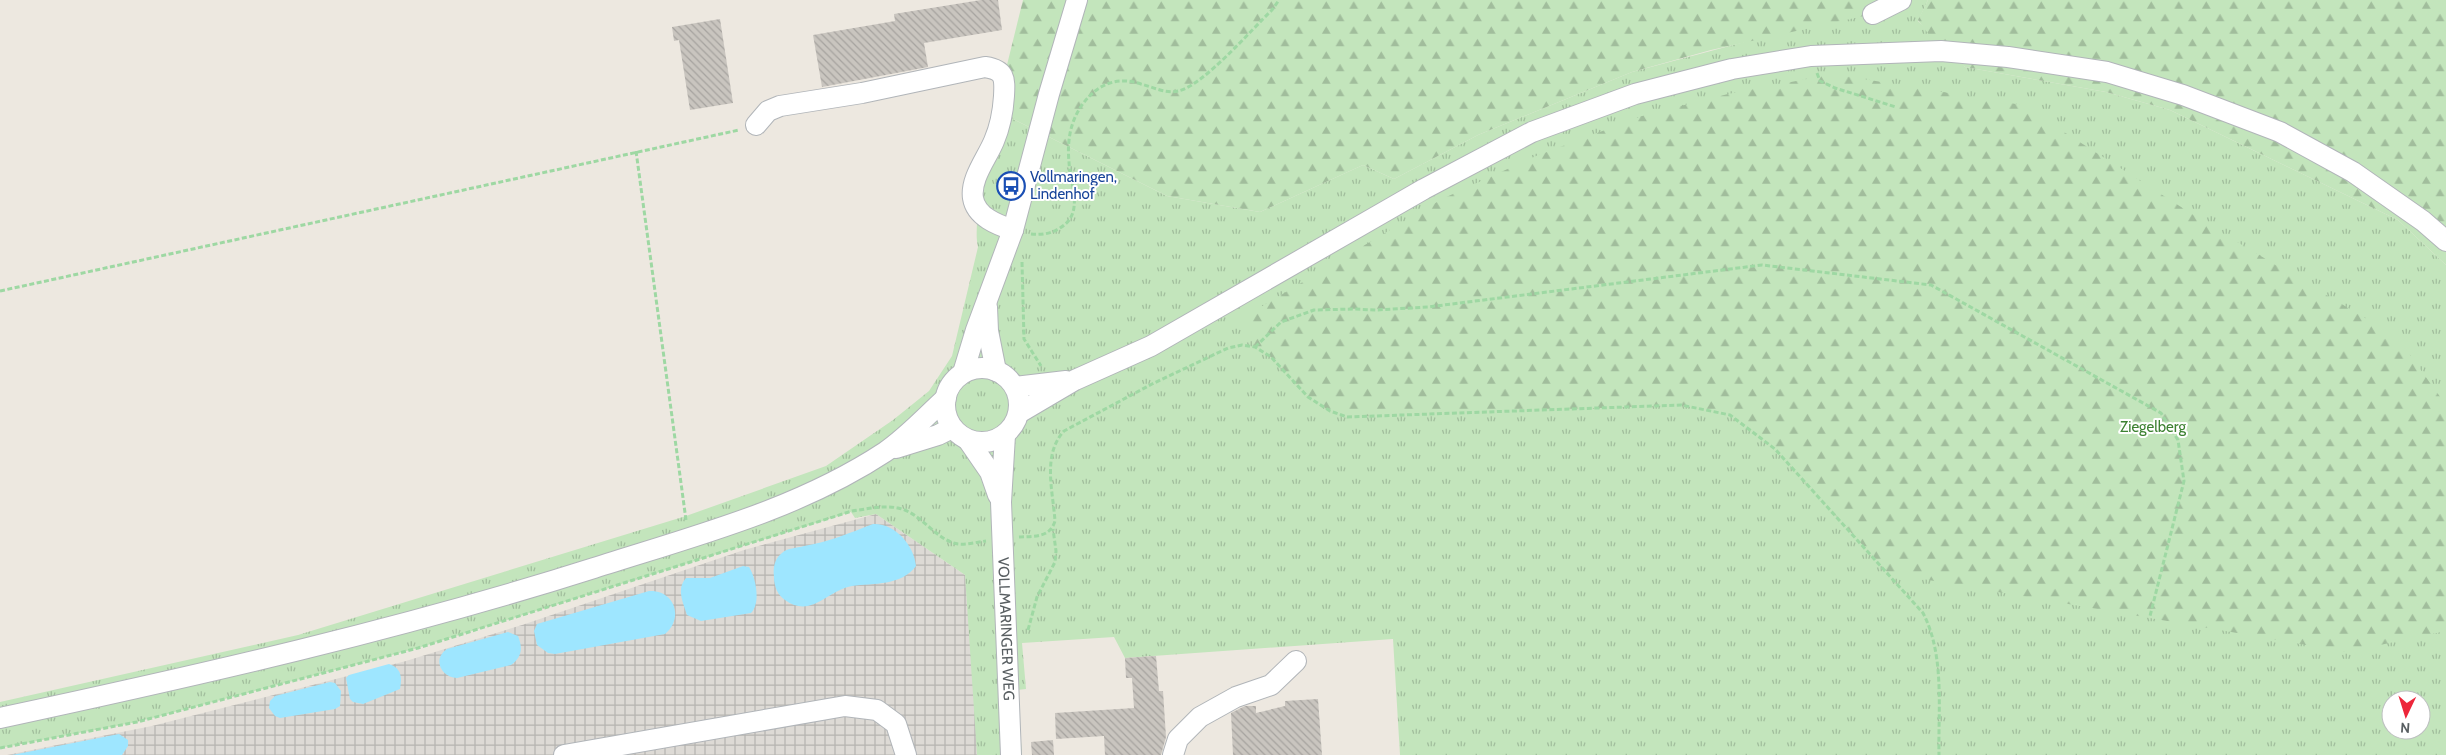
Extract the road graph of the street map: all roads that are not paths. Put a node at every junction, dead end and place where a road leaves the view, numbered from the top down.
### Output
1 (1077, 0) edge
2 (1901, 0) edge
3 (1873, 14) dead end
4 (756, 125) road end
5 (1013, 230) junction
6 (2446, 241) edge
7 (987, 302) junction
8 (996, 371) junction
9 (963, 373) junction
10 (1075, 380) junction
11 (1014, 387) junction
12 (946, 398) junction
13 (1018, 413) junction
14 (952, 428) junction
15 (1005, 435) junction
16 (968, 440) junction
17 (887, 451) junction
18 (1001, 502) junction
19 (1296, 662) dead end
20 (0, 718) edge
21 (564, 755) edge
22 (906, 755) edge
23 (1011, 755) edge
24 (1172, 755) edge

1 - 5 street
2 - 3 street
4 - 5 street
5 - 7 street
6 - 10 street
7 - 8 street
7 - 9 street
8 - 9 street
8 - 11 street
9 - 12 street
10 - 11 street
10 - 13 street
11 - 13 street
12 - 14 street
12 - 17 street
13 - 15 street
14 - 16 street
14 - 17 street
15 - 16 street
15 - 18 street, VOLLMARINGER WEG
16 - 18 street, VOLLMARINGER WEG
17 - 20 street
18 - 23 street, VOLLMARINGER WEG
19 - 24 street
21 - 22 street

